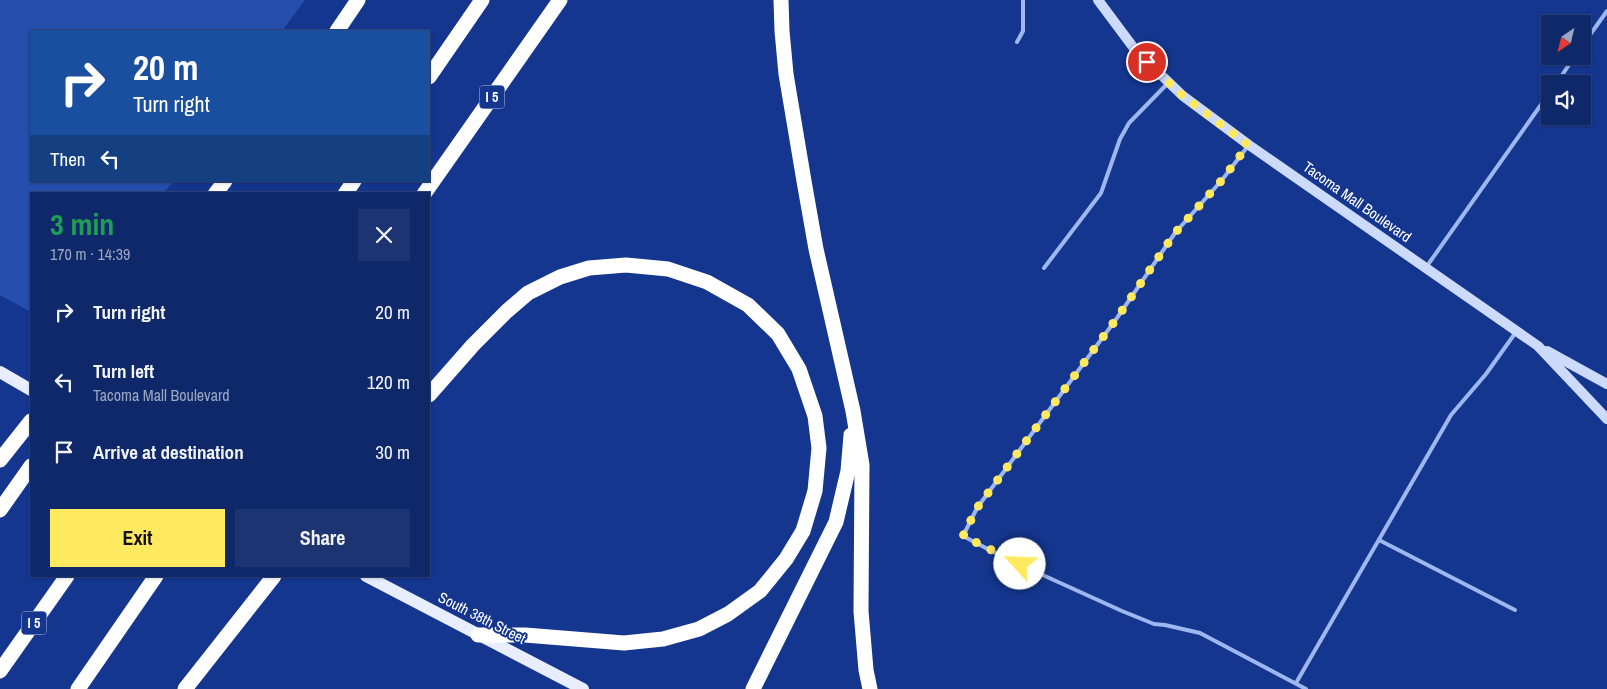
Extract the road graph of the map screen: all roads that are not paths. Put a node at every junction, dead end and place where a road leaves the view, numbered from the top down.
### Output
1 (358, 0) edge
2 (482, 0) edge
3 (560, 0) edge
4 (781, 0) edge
5 (1023, 0) edge
6 (1098, 0) edge
7 (1607, 11) edge
8 (338, 30) edge
9 (1591, 33) edge
10 (1017, 42) dead end
11 (430, 76) edge
12 (1168, 82) junction
13 (1541, 105) edge
14 (1248, 145) junction
15 (224, 182) edge
16 (217, 192) edge
17 (425, 192) edge
18 (1044, 268) dead end
19 (1425, 268) junction
20 (1516, 332) junction
21 (1538, 346) junction
22 (0, 372) edge
23 (1607, 384) edge
24 (30, 389) edge
25 (430, 394) edge
26 (853, 411) junction
27 (1607, 419) edge
28 (30, 422) edge
29 (0, 460) edge
30 (30, 467) edge
31 (0, 510) edge
32 (1379, 540) junction
33 (66, 577) edge
34 (155, 577) edge
35 (273, 577) edge
36 (369, 578) edge
37 (1515, 610) dead end
38 (478, 635) junction
39 (0, 671) edge
40 (1296, 683) junction
41 (78, 689) edge
42 (185, 689) edge
43 (583, 689) edge
44 (753, 689) edge
45 (870, 689) edge
46 (1306, 689) edge

1 - 8 highway
2 - 11 highway
3 - 17 highway, I 5
4 - 26 highway
5 - 10 lane
6 - 12 street, Tacoma Mall Boulevard
7 - 9 lane
12 - 14 street, Tacoma Mall Boulevard
12 - 18 lane
13 - 19 lane
14 - 19 street, Tacoma Mall Boulevard
14 - 40 lane
15 - 16 highway
19 - 20 street, Tacoma Mall Boulevard
20 - 21 street, Tacoma Mall Boulevard
20 - 32 lane
21 - 23 street
21 - 27 street, Tacoma Mall Boulevard
22 - 24 main road
25 - 38 highway
26 - 44 highway
26 - 45 highway
28 - 29 highway
30 - 31 highway
32 - 37 lane
32 - 40 lane
33 - 39 highway, I 5
34 - 41 highway
35 - 42 highway
36 - 38 main road, South 38th Street
38 - 43 main road, South 38th Street
40 - 46 lane

